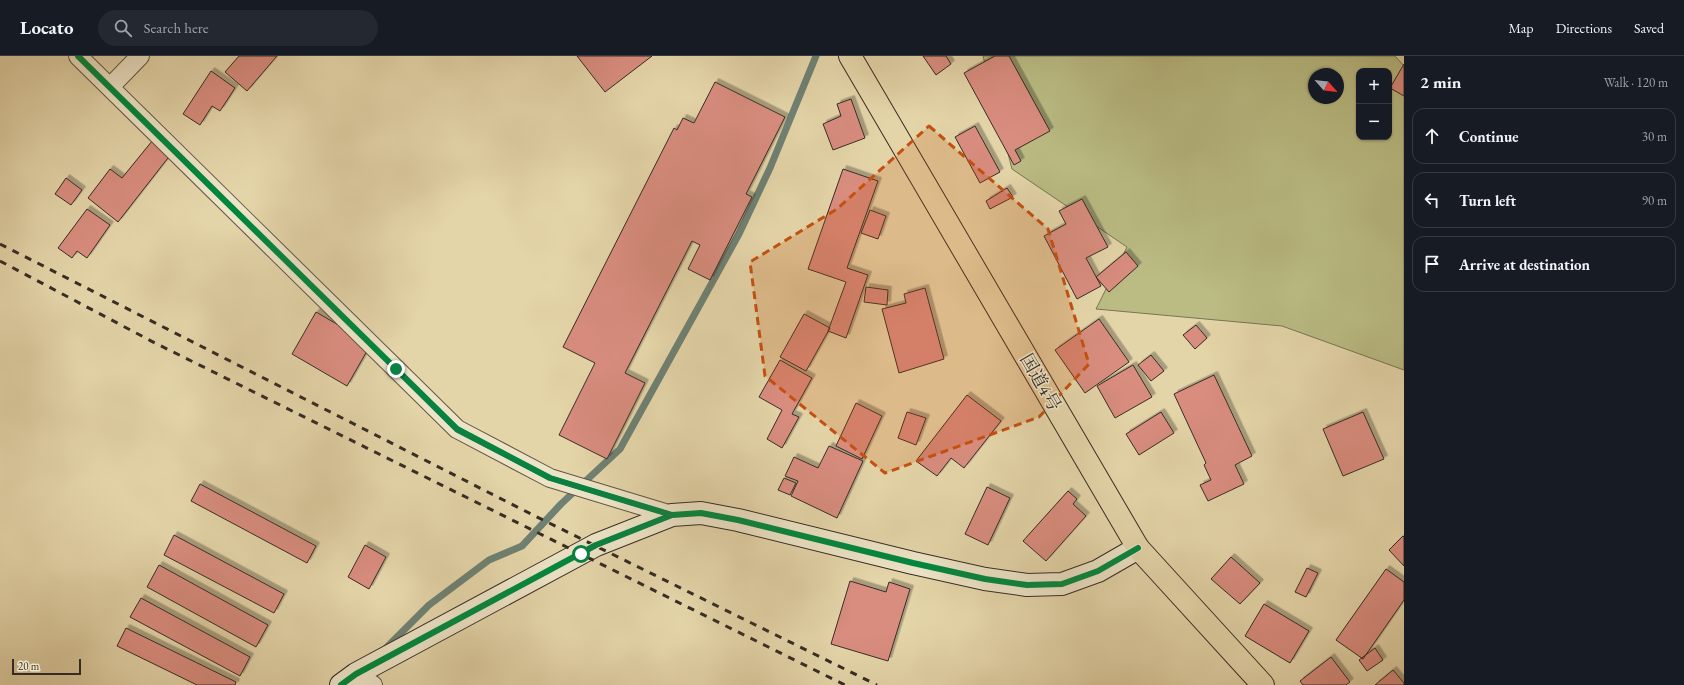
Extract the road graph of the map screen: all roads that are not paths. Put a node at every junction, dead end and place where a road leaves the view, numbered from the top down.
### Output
1 (78, 56) edge
2 (140, 56) edge
3 (851, 56) edge
4 (110, 87) junction
5 (672, 515) junction
6 (1138, 548) junction
7 (357, 681) edge
8 (1263, 685) edge

1 - 4 street
2 - 4 street
3 - 6 highway, 国道4号
4 - 5 street
5 - 6 street
5 - 7 street
6 - 8 highway, 国道4号

